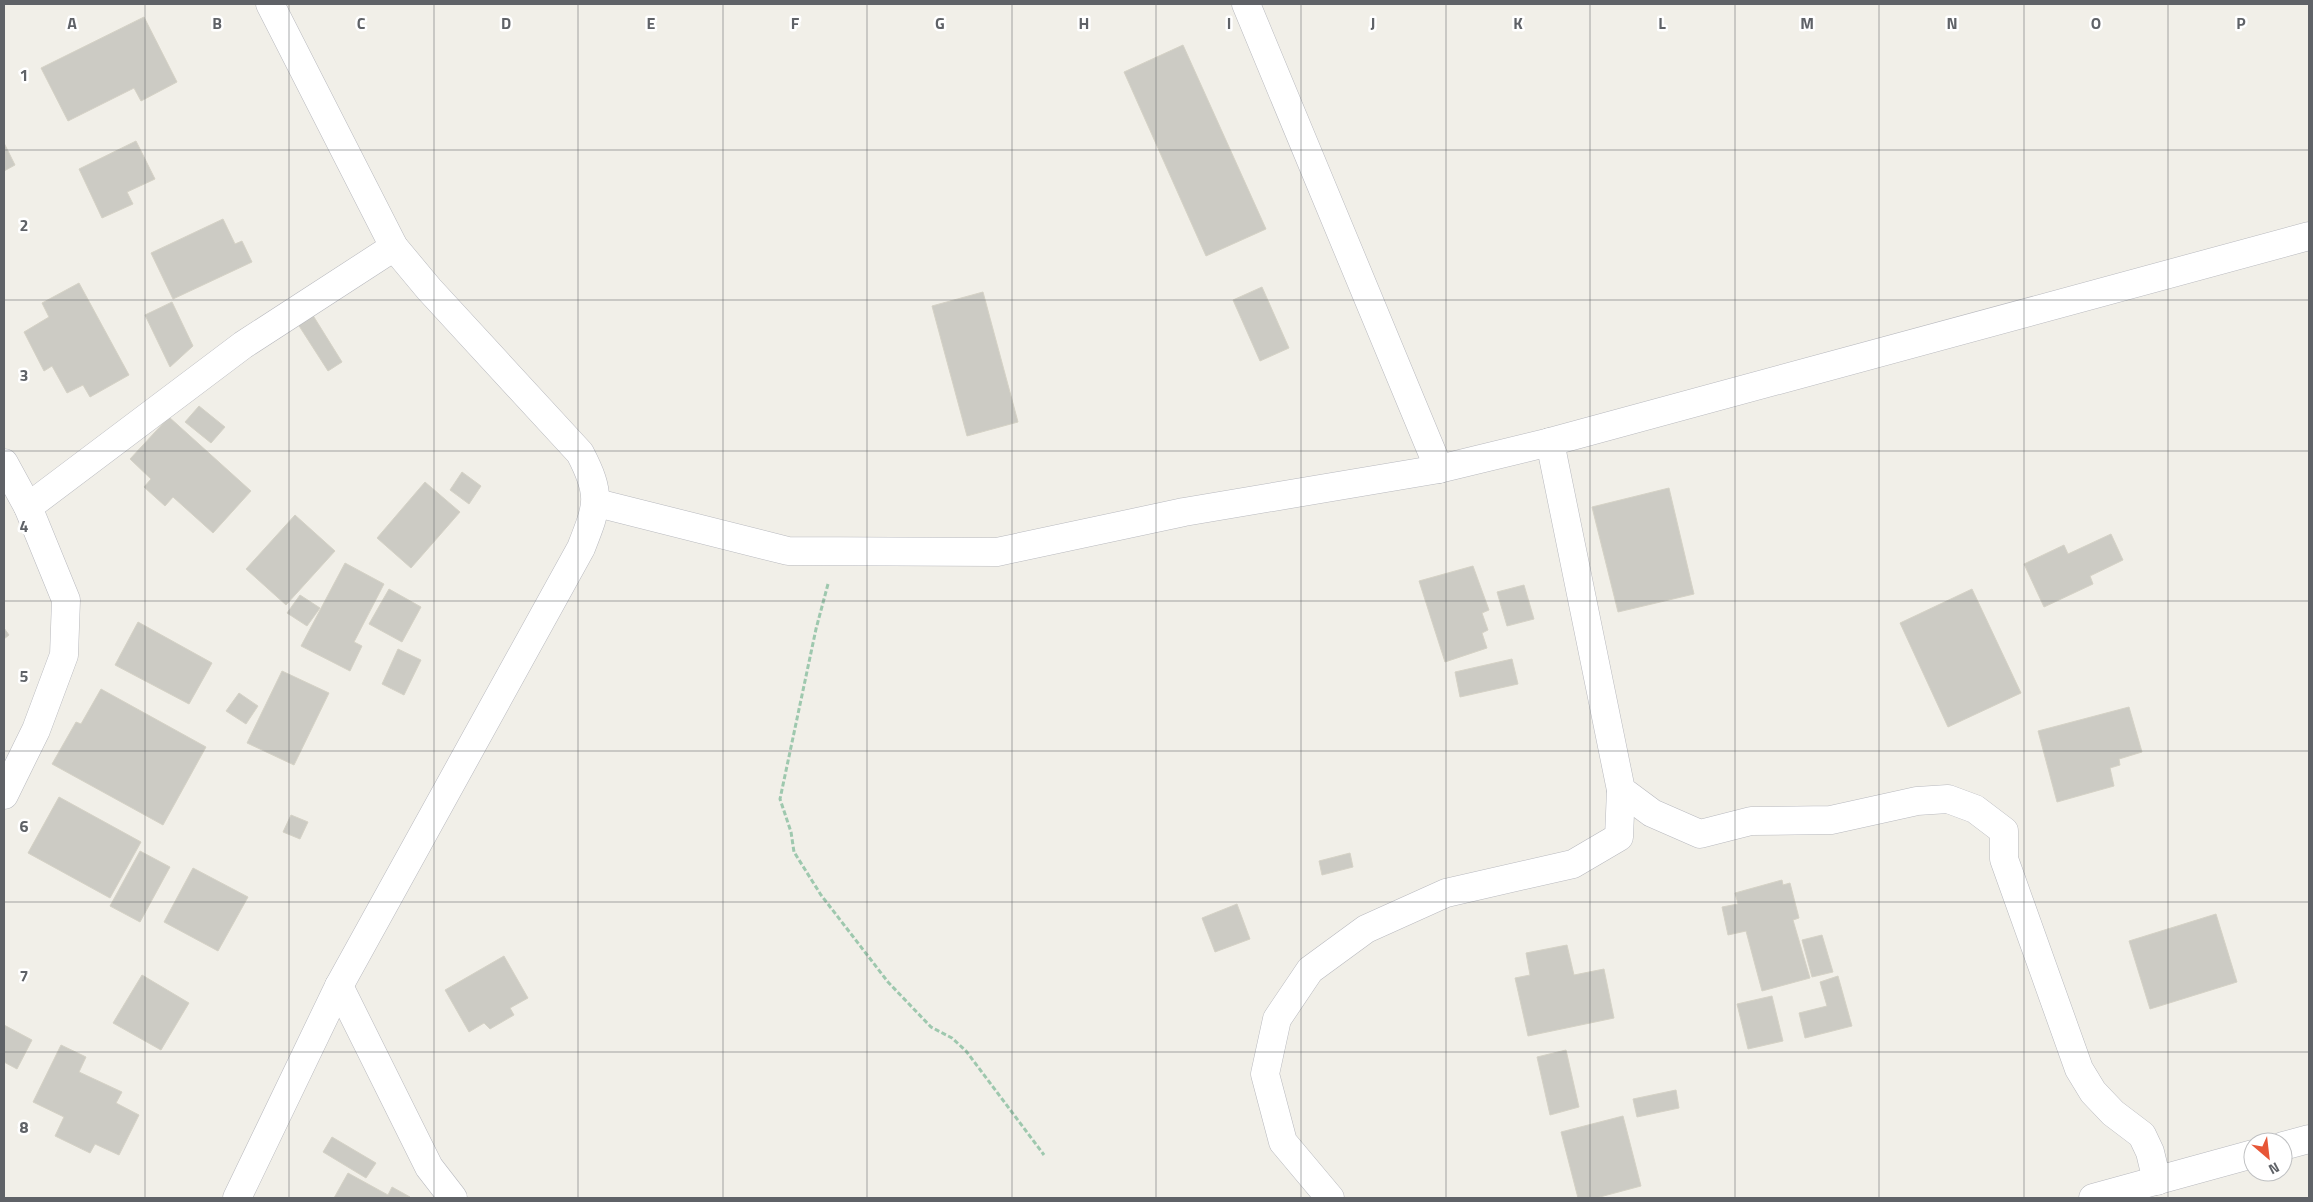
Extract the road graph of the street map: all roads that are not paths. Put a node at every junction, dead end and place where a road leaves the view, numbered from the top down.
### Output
1 (270, 4) edge
2 (1246, 4) edge
3 (2309, 236) edge
4 (394, 247) junction
5 (1550, 442) junction
6 (4, 463) edge
7 (1438, 469) junction
8 (597, 503) junction
9 (28, 507) junction
10 (1621, 790) junction
11 (4, 795) edge
12 (339, 986) junction
13 (2309, 1139) edge
14 (2293, 1143) edge
15 (2243, 1157) edge
16 (2146, 1188) edge
17 (237, 1198) edge
18 (453, 1198) edge
19 (1330, 1198) edge
20 (2092, 1198) edge

1 - 4 street
2 - 7 street
3 - 5 street
4 - 8 street
4 - 9 street
5 - 7 street
5 - 10 street
6 - 9 street
7 - 8 street
8 - 12 street
9 - 11 street
10 - 16 street
10 - 19 street
12 - 17 street
12 - 18 street
13 - 14 street
15 - 16 street
16 - 20 street

